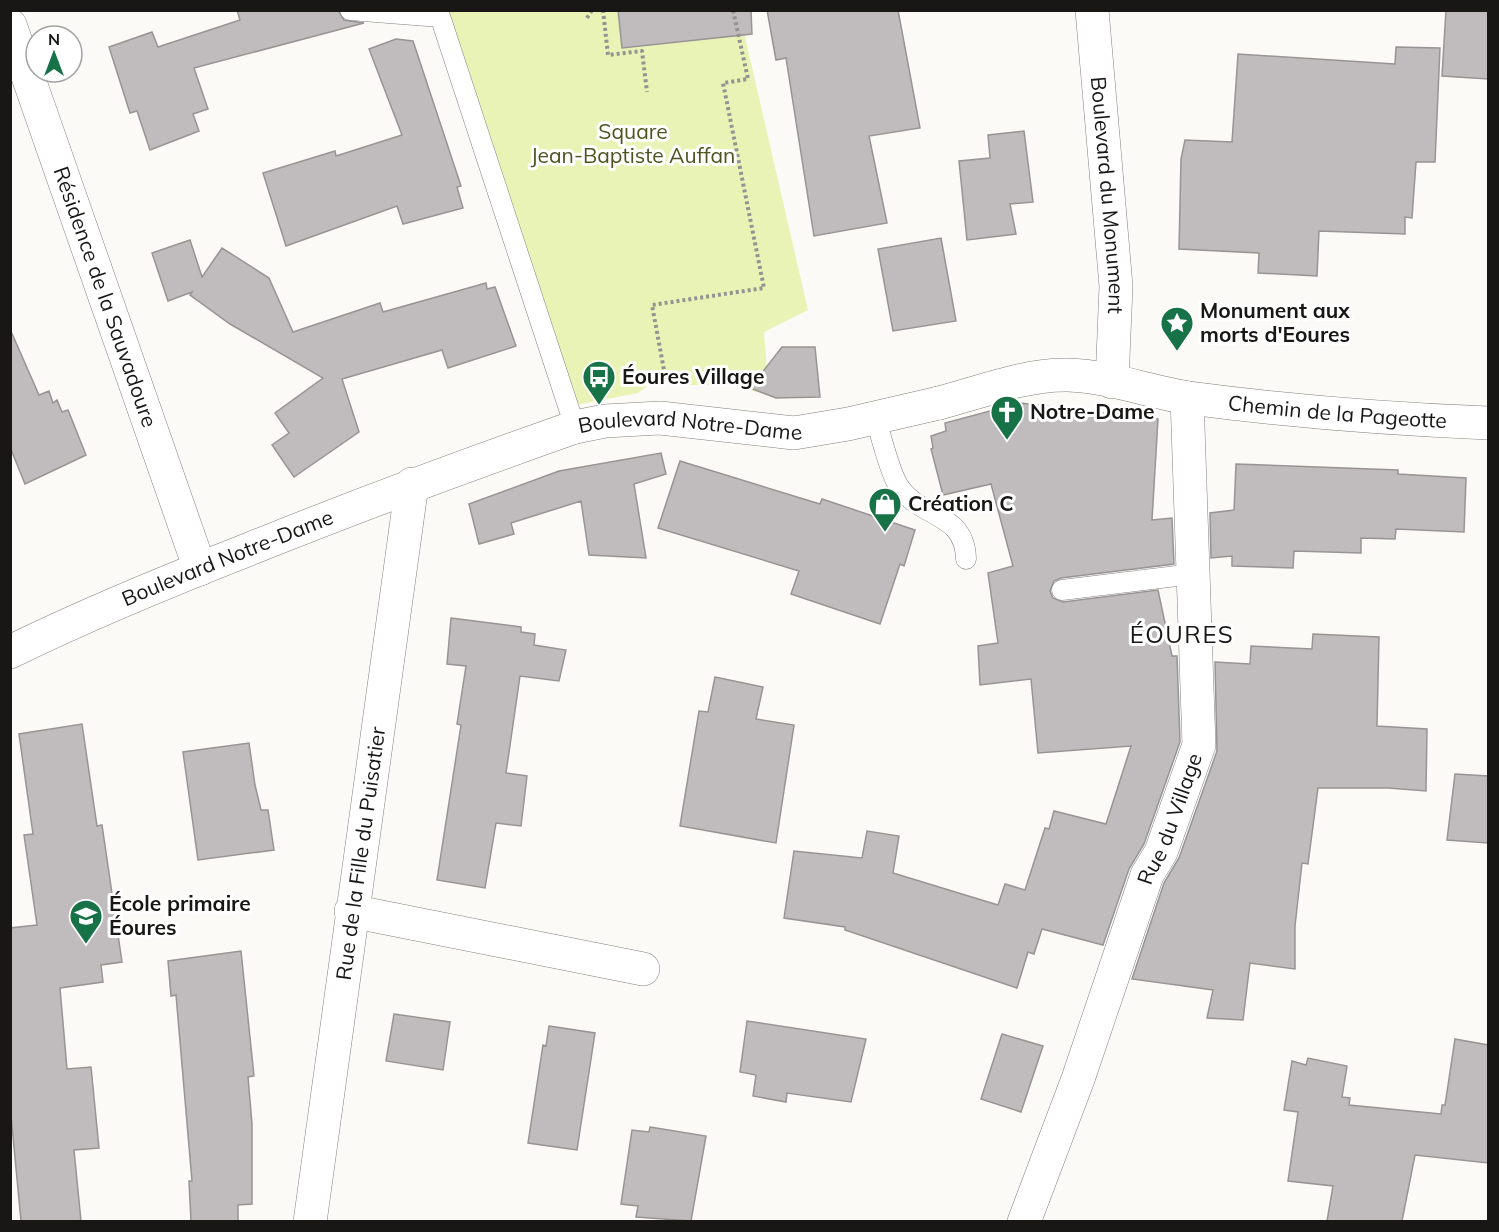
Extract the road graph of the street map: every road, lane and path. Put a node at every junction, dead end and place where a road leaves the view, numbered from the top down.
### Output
1 (350, 10) edge
2 (592, 10) edge
3 (603, 10) edge
4 (733, 10) edge
5 (1092, 10) edge
6 (439, 14) edge
7 (587, 18) dead end
8 (10, 25) edge
9 (647, 92) dead end
10 (666, 379) dead end
11 (1112, 382) junction
12 (1187, 398) junction
13 (875, 418) junction
14 (1488, 423) edge
15 (575, 427) junction
16 (412, 484) junction
17 (966, 559) dead end
18 (200, 568) junction
19 (1193, 574) junction
20 (1062, 590) dead end
21 (10, 652) edge
22 (351, 911) junction
23 (643, 969) dead end
24 (310, 1221) edge
25 (1024, 1221) edge

1 - 6 lane
2 - 7 path
3 - 9 path
4 - 10 path
5 - 11 street, Boulevard du Monument
6 - 15 lane
8 - 18 street, Résidence de la Sauvadoure
11 - 12 street, Boulevard Notre-Dame
11 - 13 street, Boulevard Notre-Dame
12 - 14 street, Chemin de la Pageotte
12 - 19 street, Rue du Village
13 - 15 street, Boulevard Notre-Dame
13 - 17 lane
15 - 16 street, Boulevard Notre-Dame
16 - 18 street, Boulevard Notre-Dame
16 - 22 street, Rue de la Fille du Puisatier
18 - 21 street, Boulevard Notre-Dame
19 - 20 lane
19 - 25 street, Rue du Village
22 - 23 street
22 - 24 street, Rue de la Fille du Puisatier

